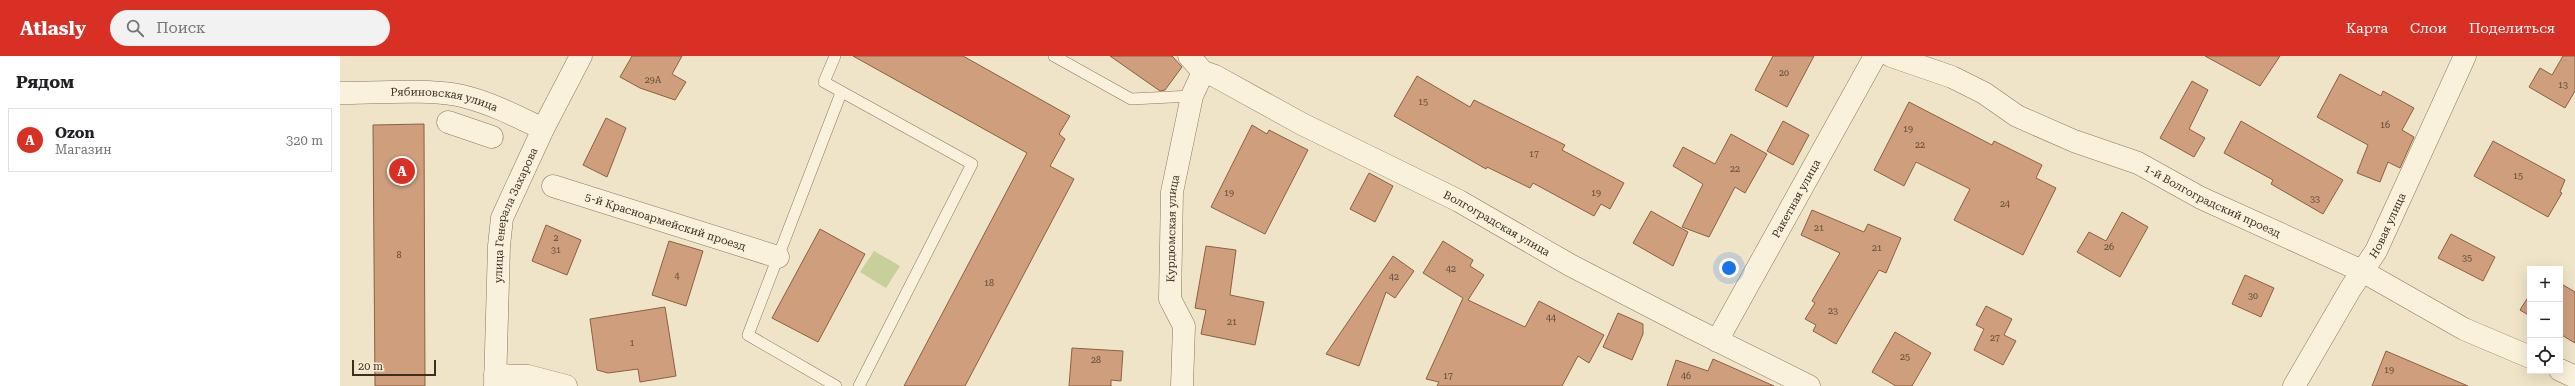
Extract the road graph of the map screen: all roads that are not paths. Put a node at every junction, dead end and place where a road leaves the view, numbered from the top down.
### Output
1 (580, 56) edge
2 (835, 56) edge
3 (1054, 56) edge
4 (1189, 56) edge
5 (1875, 56) edge
6 (1891, 56) edge
7 (2465, 56) edge
8 (1203, 72) junction
9 (340, 93) edge
10 (841, 93) junction
11 (1192, 96) junction
12 (448, 122) dead end
13 (543, 129) junction
14 (492, 138) dead end
15 (554, 186) dead end
16 (778, 257) junction
17 (2362, 271) junction
18 (1718, 341) junction
19 (2527, 357) edge
20 (2563, 371) edge
21 (2575, 377) edge
22 (1774, 378) edge
23 (495, 380) edge
24 (566, 386) edge
25 (836, 386) edge
26 (859, 386) edge
27 (1182, 386) edge
28 (1809, 386) edge
29 (2294, 386) edge

1 - 13 street, улица Генерала Захарова
2 - 10 lane
3 - 11 lane
4 - 8 street, Волгоградская улица
5 - 18 street, Ракетная улица
6 - 17 street, 1-й Волгоградский проезд
7 - 17 street, Новая улица
8 - 11 street, Курдюмская улица
8 - 18 street, Волгоградская улица
9 - 13 street, Рябиновская улица
10 - 16 lane
10 - 26 lane
11 - 27 street, Курдюмская улица
12 - 14 street
13 - 23 street, улица Генерала Захарова
15 - 16 street, 5-й Красноармейский проезд
16 - 25 lane
17 - 19 street, 1-й Волгоградский проезд
17 - 29 street, Новая улица
18 - 22 street, Волгоградская улица
20 - 21 street
22 - 28 street, Волгоградская улица
23 - 24 street

